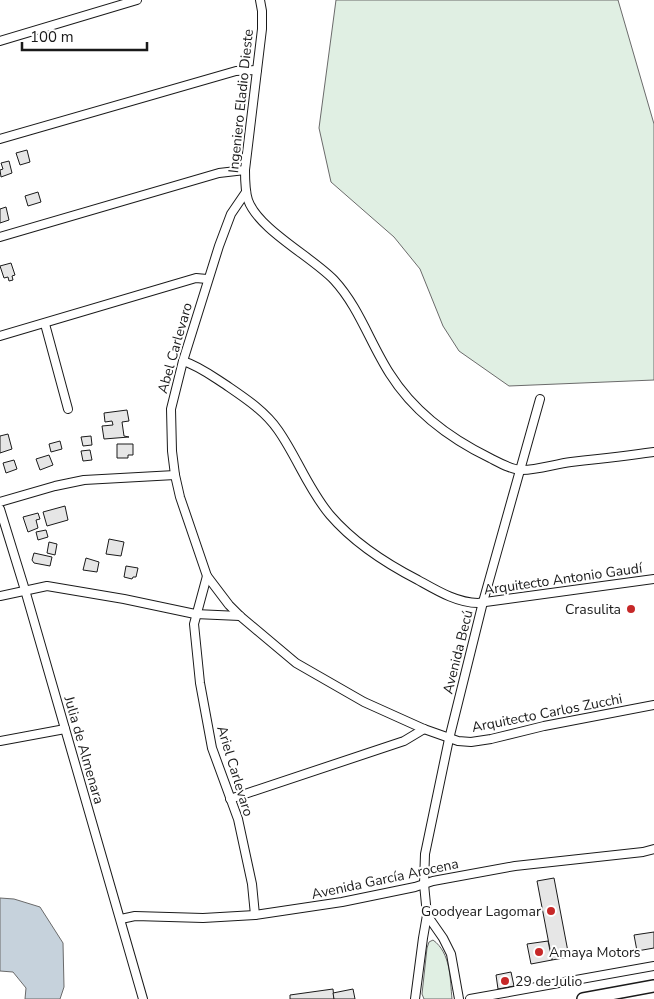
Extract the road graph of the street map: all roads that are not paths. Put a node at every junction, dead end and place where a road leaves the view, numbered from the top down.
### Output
1 (137, 0) edge
2 (260, 0) edge
3 (0, 41) edge
4 (257, 70) junction
5 (0, 139) edge
6 (245, 170) junction
7 (246, 192) junction
8 (0, 237) edge
9 (207, 279) junction
10 (45, 324) junction
11 (0, 336) edge
12 (183, 361) junction
13 (540, 399) dead end
14 (68, 409) dead end
15 (654, 452) edge
16 (521, 470) junction
17 (175, 475) junction
18 (0, 502) edge
19 (0, 509) edge
20 (207, 576) junction
21 (654, 579) edge
22 (25, 590) junction
23 (0, 596) edge
24 (483, 602) junction
25 (196, 614) junction
26 (240, 616) junction
27 (654, 705) edge
28 (65, 729) junction
29 (424, 729) junction
30 (449, 739) junction
31 (0, 741) edge
32 (230, 799) junction
33 (654, 849) edge
34 (424, 884) junction
35 (255, 915) junction
36 (428, 915) junction
37 (121, 919) junction
38 (654, 966) edge
39 (654, 986) edge
40 (143, 999) edge
41 (415, 999) edge
42 (459, 999) edge
43 (470, 999) edge
44 (583, 999) edge

1 - 3 street
2 - 4 street, Ingeniero Eladio Dieste
4 - 5 street
4 - 6 street, Ingeniero Eladio Dieste
6 - 7 street, Ingeniero Eladio Dieste
6 - 8 street
7 - 9 street, Abel Carlevaro
7 - 16 street, Ingeniero Eladio Dieste
9 - 10 street
9 - 12 street, Abel Carlevaro
10 - 11 street
10 - 14 street
12 - 17 street, Abel Carlevaro
12 - 24 street, Arquitecto Antonio Gaudí
13 - 16 street, Avenida Becú
15 - 16 street
16 - 24 street, Avenida Becú
17 - 18 street
17 - 20 street, Abel Carlevaro
19 - 22 street, Julia de Almenara
20 - 25 street, Ariel Carlevaro
20 - 26 street, Arquitecto Carlos Zucchi
21 - 24 street, Arquitecto Antonio Gaudí
22 - 23 street
22 - 25 street
22 - 28 street, Julia de Almenara
24 - 30 street, Avenida Becú
25 - 26 street
25 - 32 street, Ariel Carlevaro
26 - 29 street, Arquitecto Carlos Zucchi
27 - 30 street, Arquitecto Carlos Zucchi
28 - 31 street
28 - 37 street, Julia de Almenara
29 - 30 street, Arquitecto Carlos Zucchi
29 - 32 street
30 - 34 street, Avenida Becú
32 - 35 street, Ariel Carlevaro
33 - 34 street, Avenida García Arocena
34 - 35 street, Avenida García Arocena
34 - 36 street, Avenida Becú
35 - 37 street, Avenida García Arocena
36 - 41 street, Avenida Becú
36 - 42 street, Avenida Becú
37 - 40 street, Julia de Almenara
38 - 43 street
39 - 44 main road

